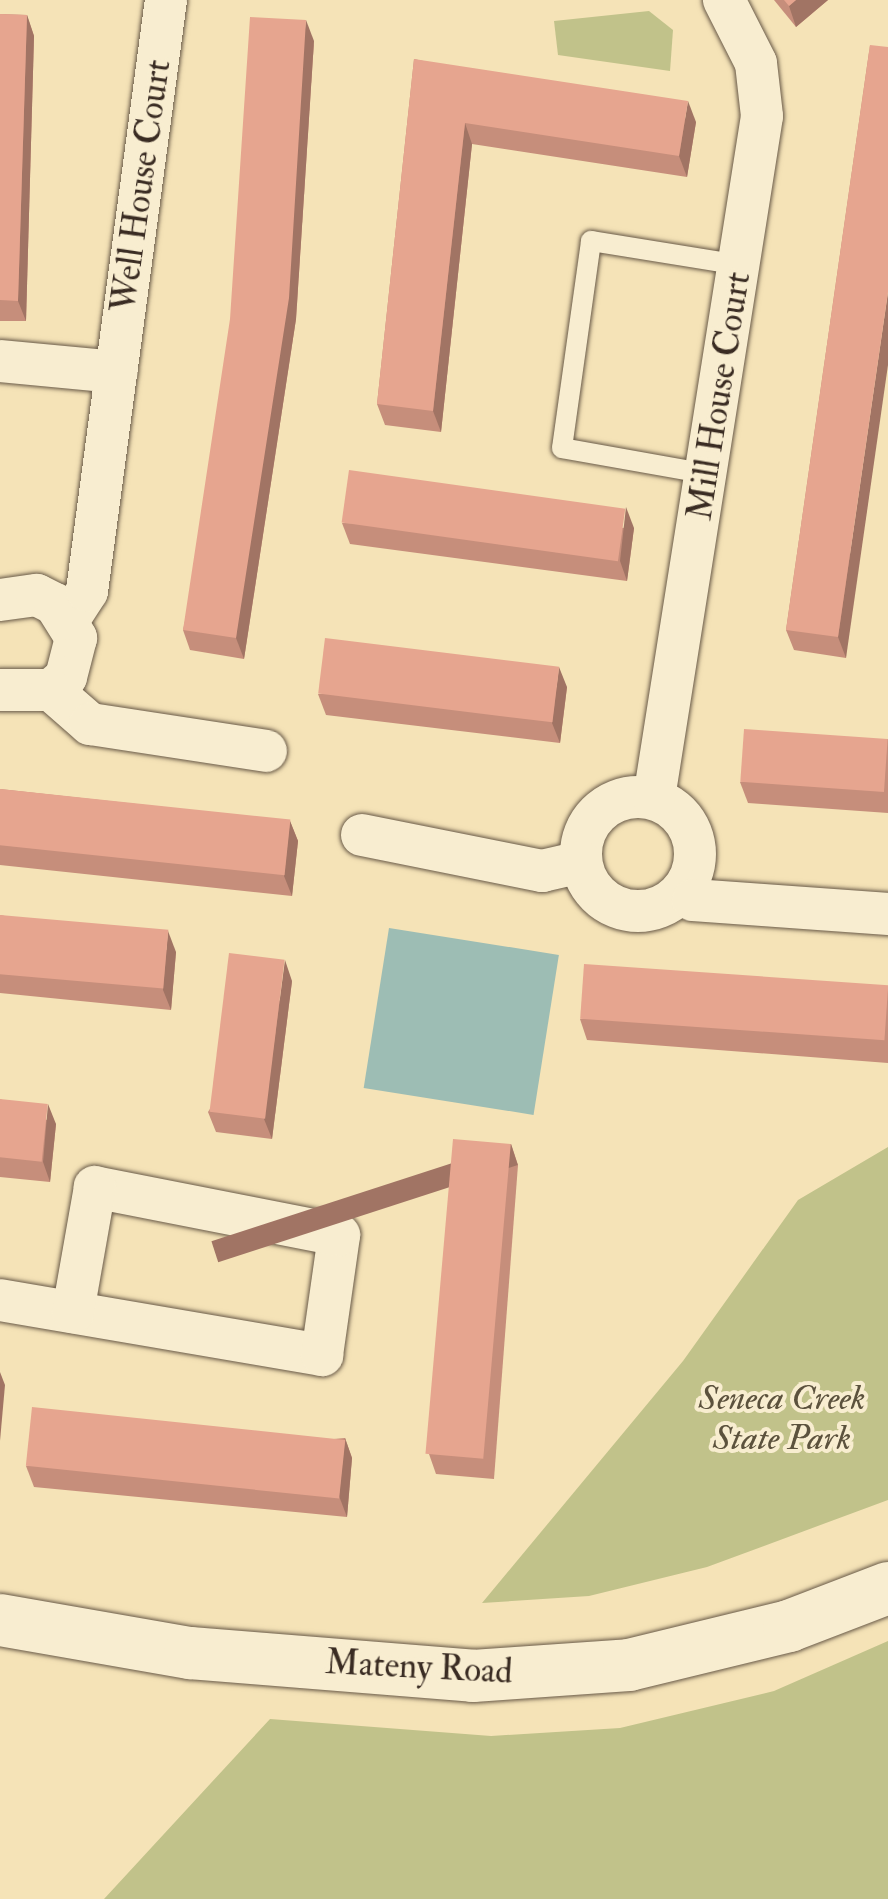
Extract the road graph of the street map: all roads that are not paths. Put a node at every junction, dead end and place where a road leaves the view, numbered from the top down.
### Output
1 (166, 0) edge
2 (724, 0) edge
3 (740, 265) junction
4 (0, 360) edge
5 (116, 372) junction
6 (708, 474) junction
7 (0, 600) edge
8 (69, 619) junction
9 (0, 690) edge
10 (51, 690) junction
11 (266, 751) dead end
12 (654, 798) junction
13 (362, 834) dead end
14 (581, 862) junction
15 (684, 890) junction
16 (888, 914) edge
17 (0, 1300) edge
18 (73, 1312) junction
19 (888, 1588) edge
20 (0, 1620) edge

1 - 5 street, Well House Court
2 - 3 street, Mill House Court
3 - 6 street, Mill House Court
3 - 6 lane
4 - 5 street
5 - 8 street, Well House Court
6 - 12 street, Mill House Court
7 - 8 street
8 - 10 street, Well House Court
9 - 10 street
10 - 11 street
12 - 14 street
12 - 15 street
13 - 14 street
14 - 15 street
15 - 16 street
17 - 18 street
18 - 18 street
19 - 20 street, Mateny Road

